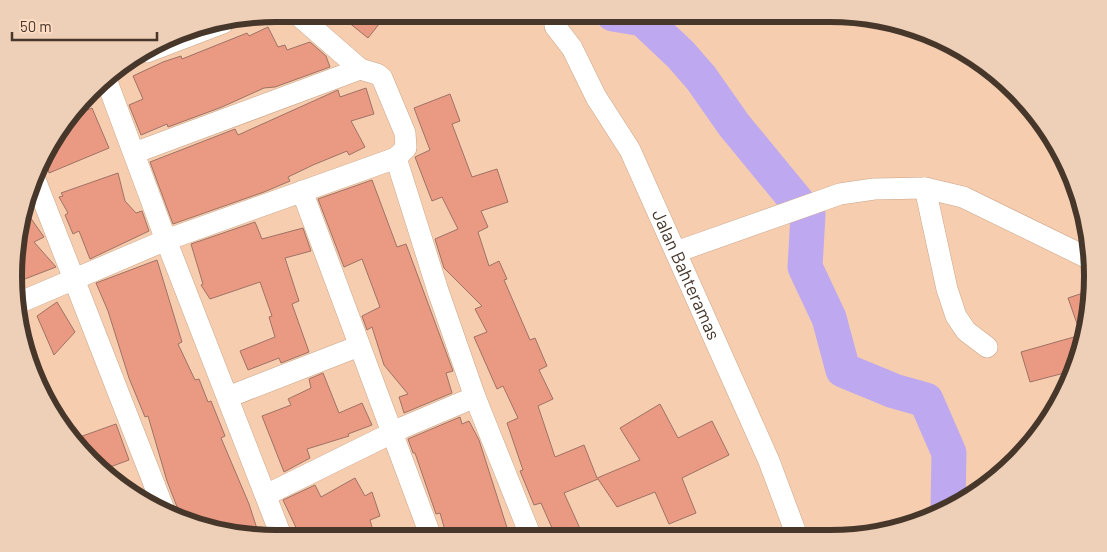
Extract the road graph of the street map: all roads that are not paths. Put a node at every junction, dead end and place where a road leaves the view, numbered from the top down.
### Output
1 (305, 22) edge
2 (555, 26) dead end
3 (360, 69) junction
4 (108, 86) edge
5 (134, 153) junction
6 (396, 158) junction
7 (38, 188) edge
8 (925, 188) junction
9 (302, 191) junction
10 (166, 240) junction
11 (676, 252) junction
12 (1084, 256) edge
13 (74, 279) junction
14 (24, 301) edge
15 (359, 346) junction
16 (987, 348) dead end
17 (228, 397) junction
18 (475, 397) junction
19 (391, 434) junction
20 (266, 495) junction
21 (161, 502) edge
22 (279, 530) edge
23 (428, 530) edge
24 (528, 530) edge
25 (795, 530) edge

1 - 3 street
2 - 11 street, Jalan Bahteramas
3 - 5 street
3 - 6 street
4 - 5 street
5 - 10 street
6 - 9 street
6 - 18 street
7 - 13 street
8 - 11 street
8 - 12 street
8 - 16 street
9 - 10 street
9 - 15 street
10 - 13 street
10 - 17 street
11 - 25 street, Jalan Bahteramas
13 - 14 street
13 - 21 street
15 - 17 street
15 - 19 street
17 - 20 street
18 - 19 street
18 - 24 street
19 - 20 street
19 - 23 street
20 - 22 street

